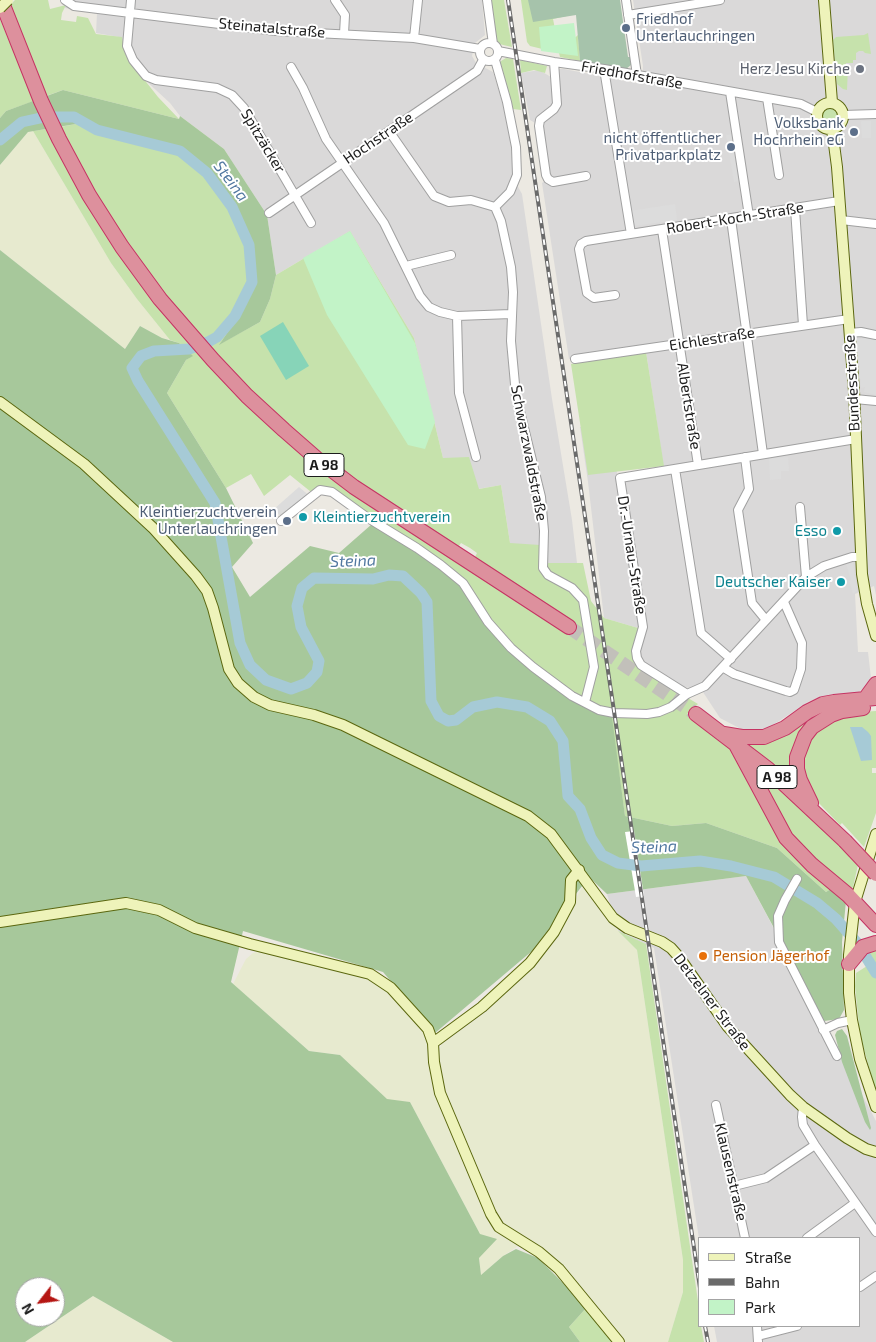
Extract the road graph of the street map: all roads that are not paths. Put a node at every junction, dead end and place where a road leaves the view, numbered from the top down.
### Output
1 (1, 0) edge
2 (8, 0) edge
3 (65, 0) edge
4 (131, 0) edge
5 (334, 0) edge
6 (418, 0) edge
7 (487, 0) edge
8 (626, 0) edge
9 (720, 0) edge
10 (824, 0) edge
11 (699, 2) edge
12 (0, 8) edge
13 (130, 12) junction
14 (628, 15) junction
15 (344, 34) junction
16 (414, 38) junction
17 (493, 44) junction
18 (480, 49) junction
19 (498, 51) junction
20 (484, 60) junction
21 (494, 60) junction
22 (554, 62) junction
23 (291, 67) dead end
24 (604, 69) junction
25 (637, 75) junction
26 (730, 92) junction
27 (767, 98) junction
28 (832, 102) junction
29 (817, 112) junction
30 (876, 114) edge
31 (843, 115) junction
32 (832, 129) junction
33 (389, 131) junction
34 (342, 163) junction
35 (780, 175) dead end
36 (586, 176) dead end
37 (295, 196) junction
38 (839, 201) junction
39 (495, 207) junction
40 (795, 209) junction
41 (269, 213) dead end
42 (748, 216) junction
43 (730, 219) junction
44 (841, 220) junction
45 (311, 223) dead end
46 (876, 224) edge
47 (662, 230) junction
48 (631, 234) junction
49 (451, 255) dead end
50 (406, 266) junction
51 (616, 295) dead end
52 (511, 314) junction
53 (456, 316) junction
54 (848, 319) junction
55 (803, 325) junction
56 (849, 333) junction
57 (746, 334) junction
58 (876, 335) edge
59 (679, 344) junction
60 (575, 359) dead end
61 (855, 398) junction
62 (876, 401) edge
63 (0, 402) edge
64 (856, 439) junction
65 (763, 454) junction
66 (476, 457) dead end
67 (745, 457) junction
68 (698, 465) junction
69 (675, 468) junction
70 (800, 507) dead end
71 (280, 521) dead end
72 (861, 557) junction
73 (806, 577) junction
74 (784, 602) junction
75 (766, 620) junction
76 (569, 627) tunnel mouth
77 (876, 636) edge
78 (731, 659) junction
79 (724, 668) junction
80 (876, 684) edge
81 (687, 694) junction
82 (585, 702) junction
83 (872, 702) edge
84 (696, 714) tunnel mouth
85 (723, 734) junction
86 (735, 743) junction
87 (816, 812) junction
88 (876, 834) edge
89 (579, 870) junction
90 (876, 874) edge
91 (797, 879) dead end
92 (855, 902) junction
93 (0, 922) edge
94 (876, 925) edge
95 (875, 943) edge
96 (851, 959) junction
97 (852, 1020) junction
98 (824, 1030) junction
99 (433, 1043) junction
100 (837, 1056) dead end
101 (716, 1105) dead end
102 (803, 1107) junction
103 (876, 1107) edge
104 (815, 1145) junction
105 (873, 1147) edge
106 (734, 1186) junction
107 (855, 1203) junction
108 (876, 1232) edge
109 (746, 1237) edge
110 (808, 1237) edge
111 (876, 1276) edge
112 (861, 1286) edge
113 (795, 1327) edge
114 (758, 1339) edge
115 (619, 1342) edge

1 - 76 highway, A 98
2 - 12 main road, bridge
3 - 13 street, Steinatalstraße
4 - 13 street, Spitzäcker
5 - 15 street
6 - 16 street
7 - 17 street
8 - 14 street
9 - 11 street
10 - 28 main road
11 - 14 street
13 - 15 street, Steinatalstraße
13 - 37 street, Spitzäcker
14 - 25 street
15 - 16 street, Steinatalstraße
16 - 18 street, Steinatalstraße
17 - 18 street
17 - 19 street
18 - 20 street
19 - 21 street
19 - 22 street, Friedhofstraße
20 - 21 street
20 - 33 street, Hochstraße
21 - 39 street
22 - 24 street, Friedhofstraße
22 - 36 street
23 - 34 street
24 - 25 street, Friedhofstraße
24 - 48 street
25 - 26 street, Friedhofstraße
26 - 27 street, Friedhofstraße
26 - 42 street
27 - 29 street, Friedhofstraße
27 - 35 street
28 - 29 main road
28 - 31 main road
29 - 32 main road
30 - 31 street
31 - 32 main road
32 - 38 main road, Bundesstraße
33 - 34 street, Hochstraße
33 - 39 street
34 - 37 street, Hochstraße
34 - 50 street
37 - 41 street, Hochstraße
37 - 45 street, Spitzäcker
38 - 40 street, Robert-Koch-Straße
38 - 44 main road, Bundesstraße
39 - 52 street, Schwarzwaldstraße
40 - 42 street, Robert-Koch-Straße
40 - 55 street
42 - 43 street, Robert-Koch-Straße
43 - 47 street, Robert-Koch-Straße
43 - 57 street
44 - 46 street
44 - 54 main road, Bundesstraße
47 - 48 street, Robert-Koch-Straße
47 - 59 street, Albertstraße
48 - 51 street, Robert-Koch-Straße
49 - 50 street
50 - 53 street
52 - 53 street
52 - 82 street, Schwarzwaldstraße
53 - 66 street
54 - 55 street, Eichlestraße
54 - 56 main road, Bundesstraße
55 - 57 street, Eichlestraße
56 - 58 street
56 - 61 main road, Bundesstraße
57 - 59 street, Eichlestraße
57 - 65 street
59 - 60 street, Eichlestraße
59 - 68 street, Albertstraße
61 - 62 street
61 - 64 main road, Bundesstraße
63 - 89 main road, Detzelner Straße
64 - 65 street, Dr.-Urnau-Straße
64 - 72 main road, Bundesstraße
65 - 67 street, Dr.-Urnau-Straße
67 - 68 street, Dr.-Urnau-Straße
67 - 75 street
68 - 69 street, Dr.-Urnau-Straße
69 - 78 street, Albertstraße
69 - 81 street, Dr.-Urnau-Straße
70 - 73 street
71 - 82 street
72 - 73 street
72 - 77 main road, Bundesstraße
73 - 74 street
74 - 75 street
74 - 79 street
75 - 78 street
78 - 79 street
79 - 81 street
80 - 83 highway
81 - 82 street
83 - 85 highway
83 - 87 highway
84 - 85 highway, A 98
85 - 86 highway, A 98
86 - 87 highway, A 98
86 - 92 highway
87 - 90 highway, A 98, bridge
88 - 92 main road
89 - 99 main road
89 - 102 main road, Detzelner Straße
91 - 98 street
92 - 94 highway
92 - 96 main road
93 - 99 main road
95 - 96 highway
96 - 97 main road
97 - 98 street
97 - 103 main road
98 - 100 street
99 - 115 main road
101 - 106 street, Klausenstraße
102 - 104 street
102 - 105 main road, Detzelner Straße
104 - 106 street
104 - 107 street
106 - 109 street, Klausenstraße
107 - 108 street
107 - 110 street
111 - 112 street
113 - 114 street

